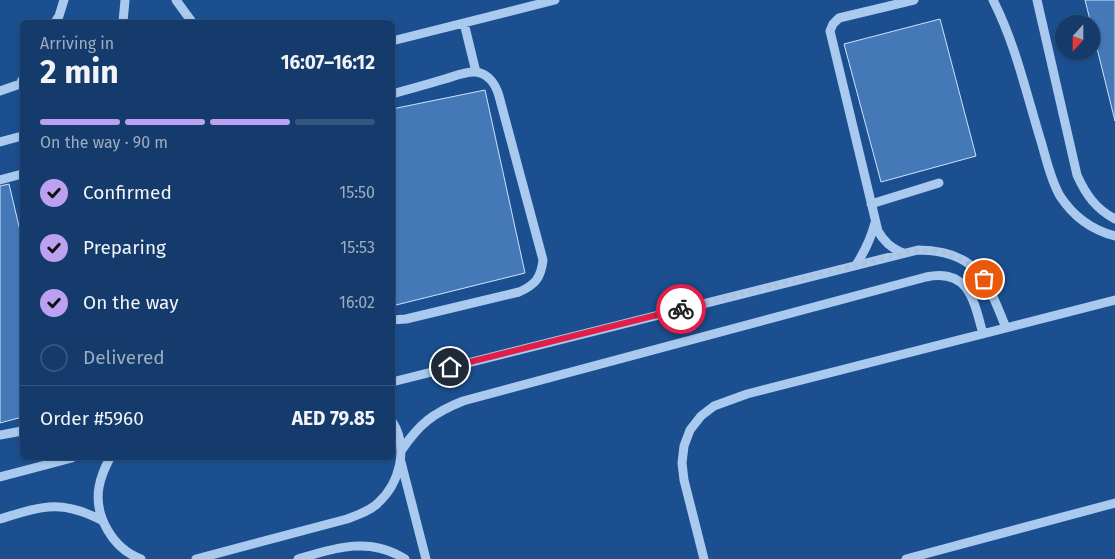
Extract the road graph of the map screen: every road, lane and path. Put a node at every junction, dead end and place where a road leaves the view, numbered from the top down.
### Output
1 (64, 0) edge
2 (124, 0) edge
3 (176, 0) edge
4 (555, 0) edge
5 (914, 0) edge
6 (993, 0) edge
7 (1037, 0) edge
8 (56, 20) edge
9 (123, 20) edge
10 (191, 20) edge
11 (464, 23) junction
12 (395, 40) edge
13 (476, 72) junction
14 (20, 84) edge
15 (0, 90) edge
16 (395, 93) edge
17 (20, 137) edge
18 (0, 142) edge
19 (20, 175) edge
20 (0, 180) edge
21 (939, 183) dead end
22 (871, 204) junction
23 (1115, 219) edge
24 (875, 223) junction
25 (1115, 236) edge
26 (903, 253) junction
27 (856, 265) junction
28 (1115, 300) edge
29 (395, 320) edge
30 (1006, 328) junction
31 (983, 334) junction
32 (395, 381) edge
33 (395, 428) edge
34 (20, 431) edge
35 (0, 435) edge
36 (401, 456) junction
37 (64, 460) edge
38 (109, 460) edge
39 (0, 477) edge
40 (1115, 503) edge
41 (0, 519) edge
42 (103, 521) junction
43 (122, 548) junction
44 (125, 559) edge
45 (141, 559) edge
46 (196, 559) edge
47 (298, 559) edge
48 (405, 559) edge
49 (426, 559) edge
50 (704, 559) edge
51 (906, 559) edge

1 - 8 street
2 - 9 street
3 - 10 street
4 - 11 street
5 - 22 street
6 - 25 street
7 - 23 street
11 - 12 street
11 - 13 street
13 - 16 street
13 - 29 street
14 - 15 street
17 - 18 street
19 - 20 street
21 - 22 street
22 - 24 street
24 - 26 street
24 - 27 street
26 - 27 street
26 - 30 street
27 - 32 street
28 - 30 street
30 - 31 street
31 - 36 street
31 - 50 street
33 - 36 street
34 - 35 street
36 - 46 street
36 - 49 street
37 - 39 street
38 - 42 street
40 - 51 street
41 - 42 street
42 - 43 street
43 - 44 street
43 - 45 street
47 - 48 street

